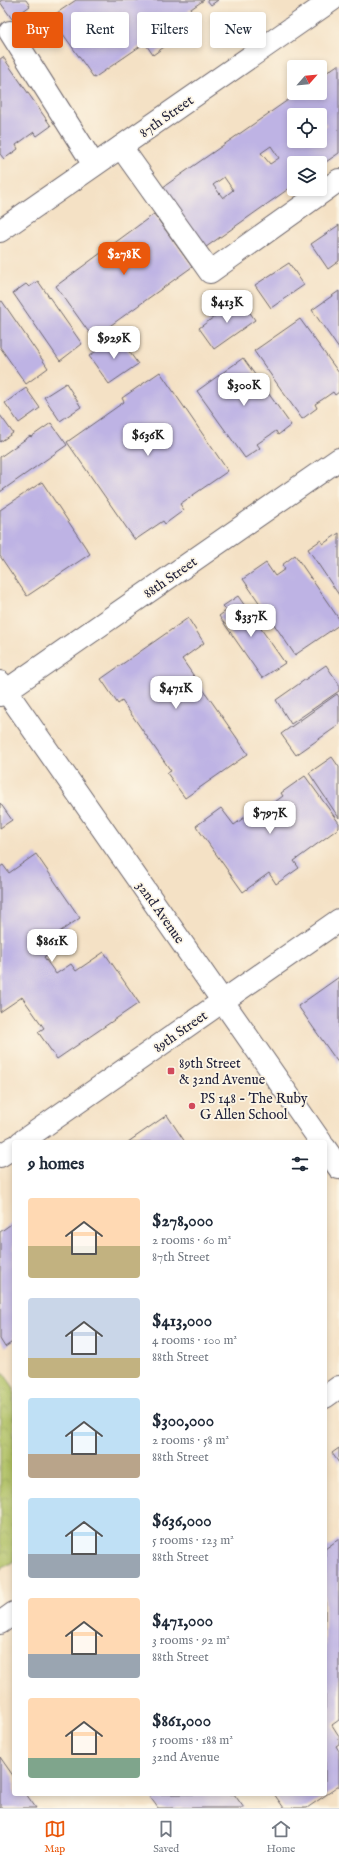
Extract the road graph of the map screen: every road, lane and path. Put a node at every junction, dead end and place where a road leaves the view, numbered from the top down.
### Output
1 (332, 0) edge
2 (10, 32) dead end
3 (121, 147) junction
4 (94, 165) junction
5 (339, 180) edge
6 (0, 231) edge
7 (339, 459) edge
8 (2, 689) edge
9 (339, 920) edge
10 (223, 1001) junction
11 (24, 1140) edge
12 (320, 1140) edge
13 (12, 1148) edge
14 (327, 1151) edge
15 (0, 1156) edge
16 (339, 1168) edge
17 (339, 1387) edge
18 (327, 1396) edge
19 (12, 1614) edge
20 (0, 1623) edge

1 - 3 street, 87th Street
2 - 4 street
3 - 4 street, 87th Street
3 - 5 street
4 - 6 street, 87th Street
7 - 8 street, 88th Street
8 - 10 street, 32nd Avenue
9 - 10 street, 89th Street
10 - 11 street, 89th Street
10 - 12 street, 32nd Avenue
13 - 15 street
14 - 16 street
17 - 18 street
19 - 20 street

